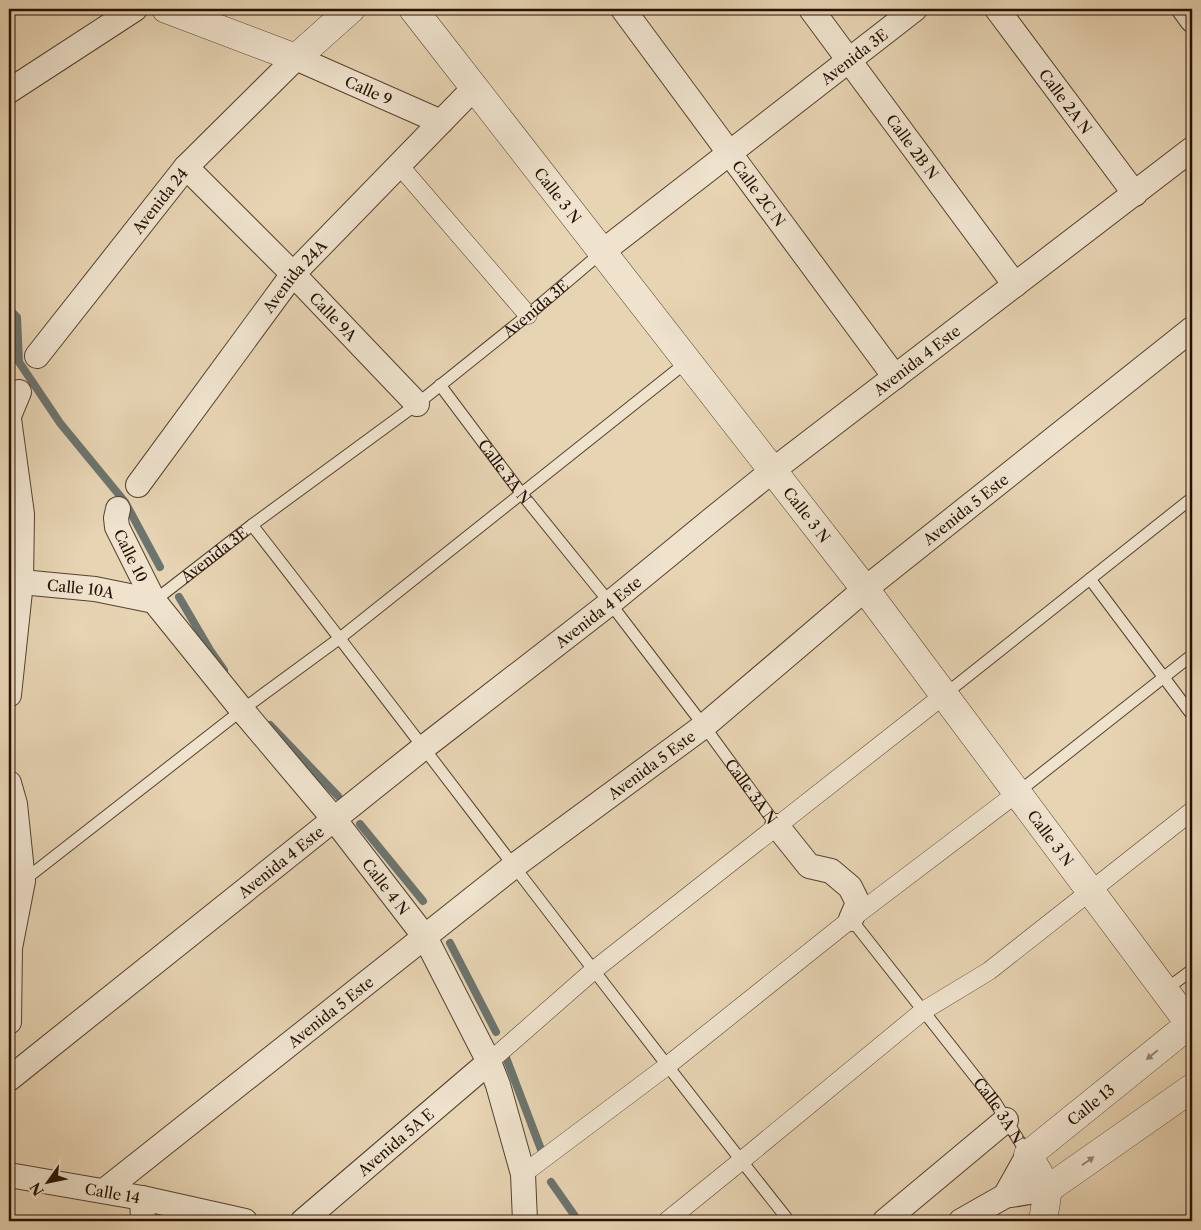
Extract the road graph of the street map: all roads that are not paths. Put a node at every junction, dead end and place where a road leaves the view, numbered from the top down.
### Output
1 (135, 9) edge
2 (166, 9) edge
3 (351, 9) edge
4 (413, 9) edge
5 (623, 9) edge
6 (812, 9) edge
7 (914, 9) edge
8 (997, 9) edge
9 (1184, 9) edge
10 (1192, 20) edge
11 (296, 58) junction
12 (849, 60) junction
13 (474, 88) junction
14 (9, 92) edge
15 (441, 122) junction
16 (1192, 149) edge
17 (730, 153) junction
18 (399, 165) junction
19 (186, 167) junction
20 (1135, 194) junction
21 (602, 252) junction
22 (292, 274) junction
23 (1015, 285) junction
24 (528, 315) junction
25 (1192, 329) edge
26 (37, 356) dead end
27 (688, 361) junction
28 (895, 377) junction
29 (440, 385) junction
30 (19, 392) dead end
31 (417, 404) junction
32 (9, 417) edge
33 (772, 471) junction
34 (138, 485) dead end
35 (521, 494) junction
36 (1192, 498) edge
37 (118, 508) dead end
38 (252, 525) junction
39 (1090, 579) junction
40 (15, 582) edge
41 (865, 589) junction
42 (154, 602) junction
43 (610, 603) junction
44 (340, 638) junction
45 (1192, 655) edge
46 (1164, 677) junction
47 (9, 695) edge
48 (944, 695) junction
49 (242, 710) junction
50 (1192, 715) edge
51 (704, 726) junction
52 (424, 748) junction
53 (9, 783) edge
54 (1017, 793) junction
55 (1192, 812) edge
56 (334, 819) junction
57 (777, 826) junction
58 (514, 866) junction
59 (23, 881) junction
60 (1091, 891) junction
61 (852, 920) junction
62 (425, 937) junction
63 (10, 948) edge
64 (594, 970) junction
65 (1192, 970) edge
66 (1165, 990) junction
67 (923, 1011) junction
68 (9, 1022) edge
69 (1191, 1026) edge
70 (489, 1062) junction
71 (667, 1066) junction
72 (9, 1079) edge
73 (1192, 1088) edge
74 (1006, 1120) junction
75 (1028, 1155) junction
76 (741, 1161) junction
77 (523, 1174) junction
78 (9, 1175) edge
79 (1048, 1190) junction
80 (104, 1191) junction
81 (1005, 1196) junction
82 (142, 1210) edge
83 (245, 1221) edge
84 (304, 1221) edge
85 (525, 1221) edge
86 (667, 1221) edge
87 (789, 1221) edge
88 (885, 1221) edge
89 (961, 1221) edge
90 (1043, 1221) edge

1 - 14 street
2 - 11 street, Calle 9
3 - 11 street
4 - 13 street, Calle 3 N
5 - 17 street, Calle 2C N
6 - 12 street, Calle 2B N
7 - 12 street, Avenida 3E
8 - 20 street, Calle 2A N
9 - 10 street
11 - 15 street, Calle 9
11 - 19 street, Avenida 24
12 - 17 street, Avenida 3E
12 - 23 street, Calle 2B N
13 - 15 street, Avenida 24A
13 - 21 street, Calle 3 N
15 - 18 street, Avenida 24A
16 - 20 street, Avenida 4 Este
17 - 21 street, Avenida 3E
17 - 28 street, Calle 2C N
18 - 22 street, Avenida 24A
18 - 24 street
19 - 22 street, Calle 9A
19 - 26 street, Avenida 24
20 - 23 street, Avenida 4 Este
21 - 24 lane, Avenida 3E
21 - 27 street, Calle 3 N
22 - 31 street, Calle 9A
22 - 34 street, Avenida 24A
23 - 28 street, Avenida 4 Este
24 - 29 lane, Avenida 3E
25 - 41 street, Avenida 5 Este
27 - 33 street, Calle 3 N
27 - 35 lane
28 - 33 street, Avenida 4 Este
29 - 31 lane, Avenida 3E
29 - 35 lane, Calle 3A N
30 - 32 street
31 - 38 lane, Avenida 3E
32 - 40 street
33 - 41 street, Calle 3 N
33 - 43 street, Avenida 4 Este
35 - 43 lane, Calle 3A N
35 - 44 lane
36 - 39 lane
37 - 42 street, Calle 10
38 - 42 lane, Avenida 3E
38 - 44 lane
39 - 46 lane
39 - 48 lane
40 - 42 street, Calle 10A
40 - 47 street
41 - 48 street, Calle 3 N
41 - 51 street, Avenida 5 Este
42 - 49 street, Calle 4 N
43 - 51 lane, Calle 3A N
43 - 52 street, Avenida 4 Este
44 - 49 lane
44 - 52 lane
45 - 46 lane
46 - 50 lane
46 - 54 lane
48 - 54 street, Calle 3 N
48 - 57 street
49 - 56 street, Calle 4 N
49 - 59 lane
51 - 57 lane, Calle 3A N
51 - 58 street, Avenida 5 Este
52 - 56 street, Avenida 4 Este
52 - 58 lane
53 - 59 street
54 - 60 street, Calle 3 N
54 - 61 street
55 - 60 street
56 - 62 street, Calle 4 N
56 - 72 street, Avenida 4 Este
57 - 61 street, Calle 3A N
57 - 64 street
58 - 62 street, Avenida 5 Este
58 - 64 lane
59 - 63 street
60 - 66 street, Calle 3 N
60 - 67 street
61 - 67 lane, Calle 3A N
61 - 71 street
62 - 70 street, Calle 4 N
62 - 80 street, Avenida 5 Este
63 - 68 street
64 - 70 street
64 - 71 lane
65 - 66 lane
66 - 69 street, Calle 3 N
67 - 74 lane, Calle 3A N
67 - 76 street
69 -> 75 street, Calle 13
70 - 77 street, Calle 4 N
70 - 84 street, Avenida 5A E
71 - 76 lane
71 - 77 street
79 -> 73 street
74 - 75 lane, Calle 3A N
74 - 88 street
75 - 79 street, Calle 3A N
75 - 81 street, Calle 13
76 - 86 street
76 - 87 lane
77 - 85 street, Calle 4 N
78 - 80 street, Calle 14
79 - 81 street
79 - 90 street
80 - 82 street, Calle 14
81 - 89 street
82 - 83 street, Calle 14

